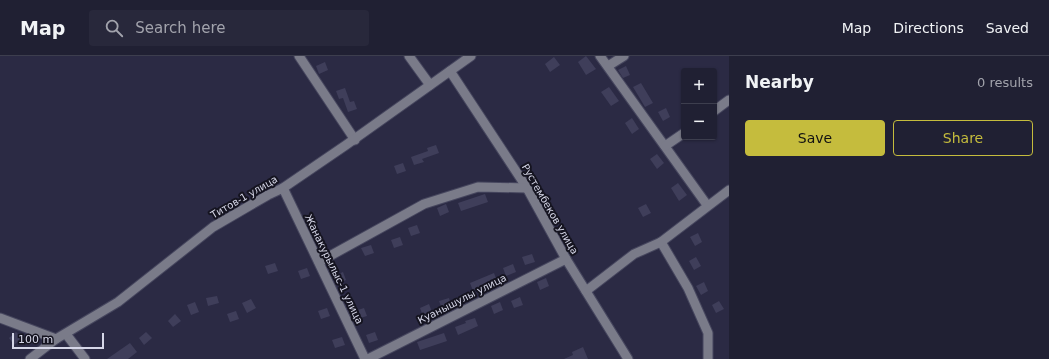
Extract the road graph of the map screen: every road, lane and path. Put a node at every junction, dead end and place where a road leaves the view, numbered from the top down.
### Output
1 (299, 56) edge
2 (409, 56) edge
3 (471, 56) edge
4 (600, 56) edge
5 (624, 56) edge
6 (608, 66) junction
7 (450, 71) junction
8 (430, 85) junction
9 (729, 100) edge
10 (717, 109) edge
11 (681, 135) edge
12 (355, 140) junction
13 (665, 146) junction
14 (283, 188) junction
15 (527, 188) junction
16 (729, 190) edge
17 (707, 205) junction
18 (661, 242) junction
19 (566, 259) junction
20 (318, 262) junction
21 (586, 291) junction
22 (0, 318) edge
23 (66, 334) junction
24 (56, 339) junction
25 (624, 358) edge
26 (30, 359) edge
27 (85, 359) edge
28 (367, 359) edge
29 (708, 359) edge

1 - 12 street
2 - 8 street
3 - 7 street, Титов-1 улица
4 - 6 street
5 - 6 street
6 - 13 street
7 - 8 street, Титов-1 улица
7 - 15 street, Рустембеков улица
8 - 12 street, Титов-1 улица
9 - 10 street
11 - 13 street
12 - 14 street, Титов-1 улица
13 - 17 street
14 - 20 street, Жанакурылыс-1 улица
14 - 23 street, Титов-1 улица
15 - 19 street, Рустембеков улица
15 - 20 street
16 - 17 street
17 - 18 street
18 - 21 street
18 - 29 street
19 - 21 street, Рустембеков улица
19 - 28 street, Куанышулы улица
20 - 28 street, Жанакурылыс-1 улица
21 - 25 street, Рустембеков улица
22 - 24 street
23 - 24 street, Титов-1 улица
23 - 27 street
24 - 26 street, Титов-1 улица

